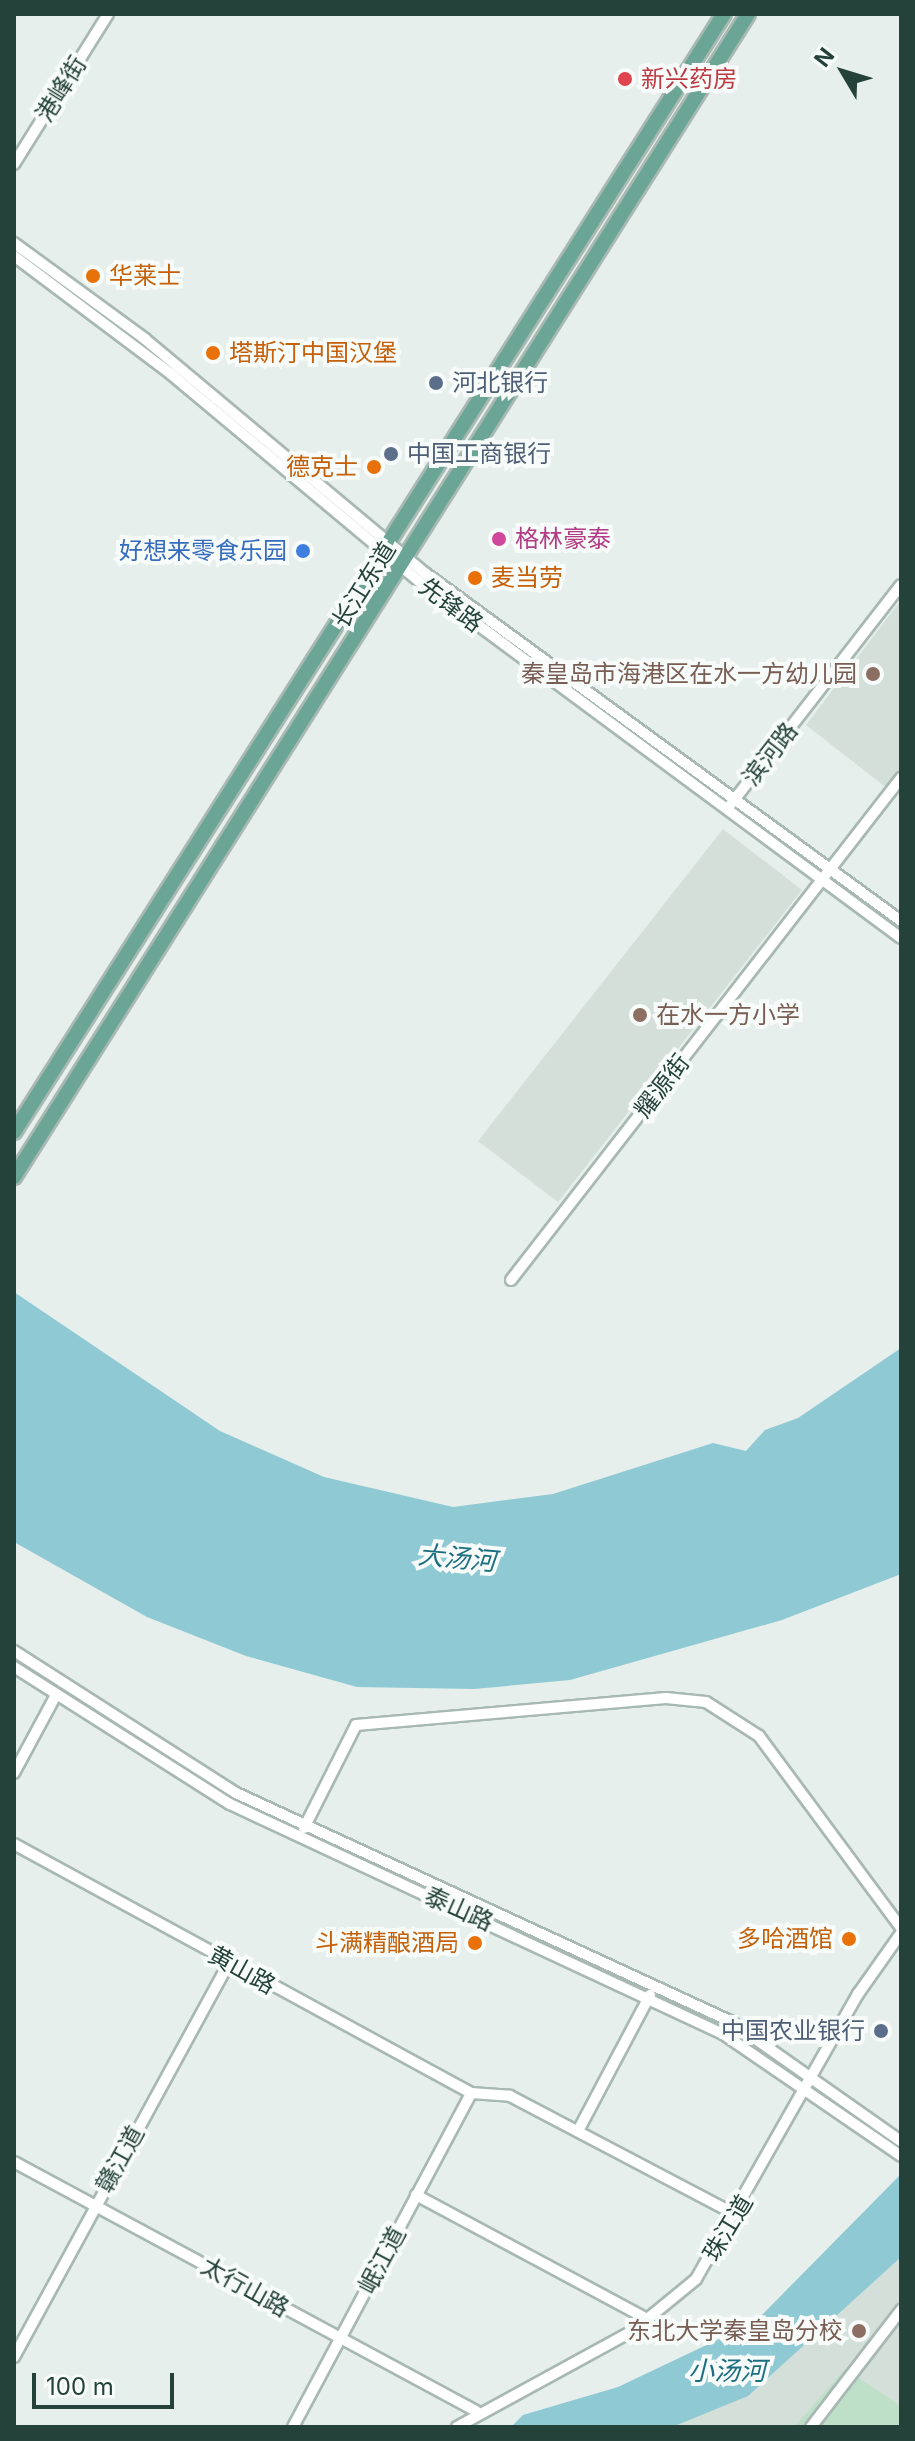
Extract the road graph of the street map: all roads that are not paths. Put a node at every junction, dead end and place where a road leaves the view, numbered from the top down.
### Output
1 (108, 14) edge
2 (724, 14) edge
3 (748, 14) edge
4 (14, 164) edge
5 (14, 243) edge
6 (14, 256) edge
7 (385, 546) junction
8 (404, 563) junction
9 (901, 585) edge
10 (901, 778) edge
11 (735, 799) junction
12 (727, 809) junction
13 (831, 867) junction
14 (822, 878) junction
15 (901, 921) edge
16 (901, 938) edge
17 (14, 1132) edge
18 (14, 1177) edge
19 (511, 1280) dead end
20 (14, 1651) edge
21 (14, 1667) edge
22 (56, 1695) junction
23 (14, 1773) edge
24 (306, 1824) junction
25 (299, 1837) junction
26 (14, 1844) edge
27 (901, 1930) edge
28 (229, 1963) junction
29 (650, 1995) junction
30 (811, 2076) junction
31 (804, 2087) junction
32 (471, 2093) junction
33 (578, 2131) junction
34 (901, 2141) edge
35 (900, 2155) edge
36 (14, 2162) edge
37 (416, 2195) junction
38 (94, 2205) junction
39 (737, 2215) junction
40 (901, 2310) edge
41 (649, 2320) junction
42 (340, 2339) junction
43 (14, 2357) edge
44 (476, 2411) junction
45 (293, 2427) edge
46 (457, 2427) edge
47 (811, 2427) edge

1 - 4 street, 港峰街
2 - 7 main road, 长江东道
3 - 8 main road, 长江东道
5 - 7 street
6 - 7 street
7 - 8 street
7 - 17 main road, 长江东道
8 - 11 street
8 - 12 street, 先锋路
8 - 18 main road, 长江东道
9 - 11 street, 滨河路
10 - 13 street, 耀源街
11 - 12 street, 滨河路
11 - 13 street
12 - 14 street, 先锋路
13 - 14 street, 耀源街
13 - 15 street
14 - 16 street, 先锋路
14 - 19 street, 耀源街
20 - 24 street
21 - 22 street, 泰山路
22 - 23 street
22 - 25 street, 泰山路
24 - 25 street
24 - 27 street
24 - 30 street
25 - 29 street, 泰山路
26 - 28 street, 黄山路
27 - 30 street, 珠江道
28 - 32 street, 黄山路
28 - 38 street, 赣江道
29 - 31 street, 泰山路
29 - 33 street
30 - 31 street, 珠江道
30 - 34 street
31 - 35 street, 泰山路
31 - 39 street, 珠江道
32 - 33 street
32 - 37 street, 岷江道
33 - 39 street
36 - 38 street, 太行山路
37 - 41 street
37 - 42 street, 岷江道
38 - 42 street, 太行山路
38 - 43 street, 赣江道
39 - 41 street, 珠江道
40 - 47 street
41 - 44 street, 珠江道
42 - 44 street, 太行山路
42 - 45 street, 岷江道
44 - 46 street, 珠江道

